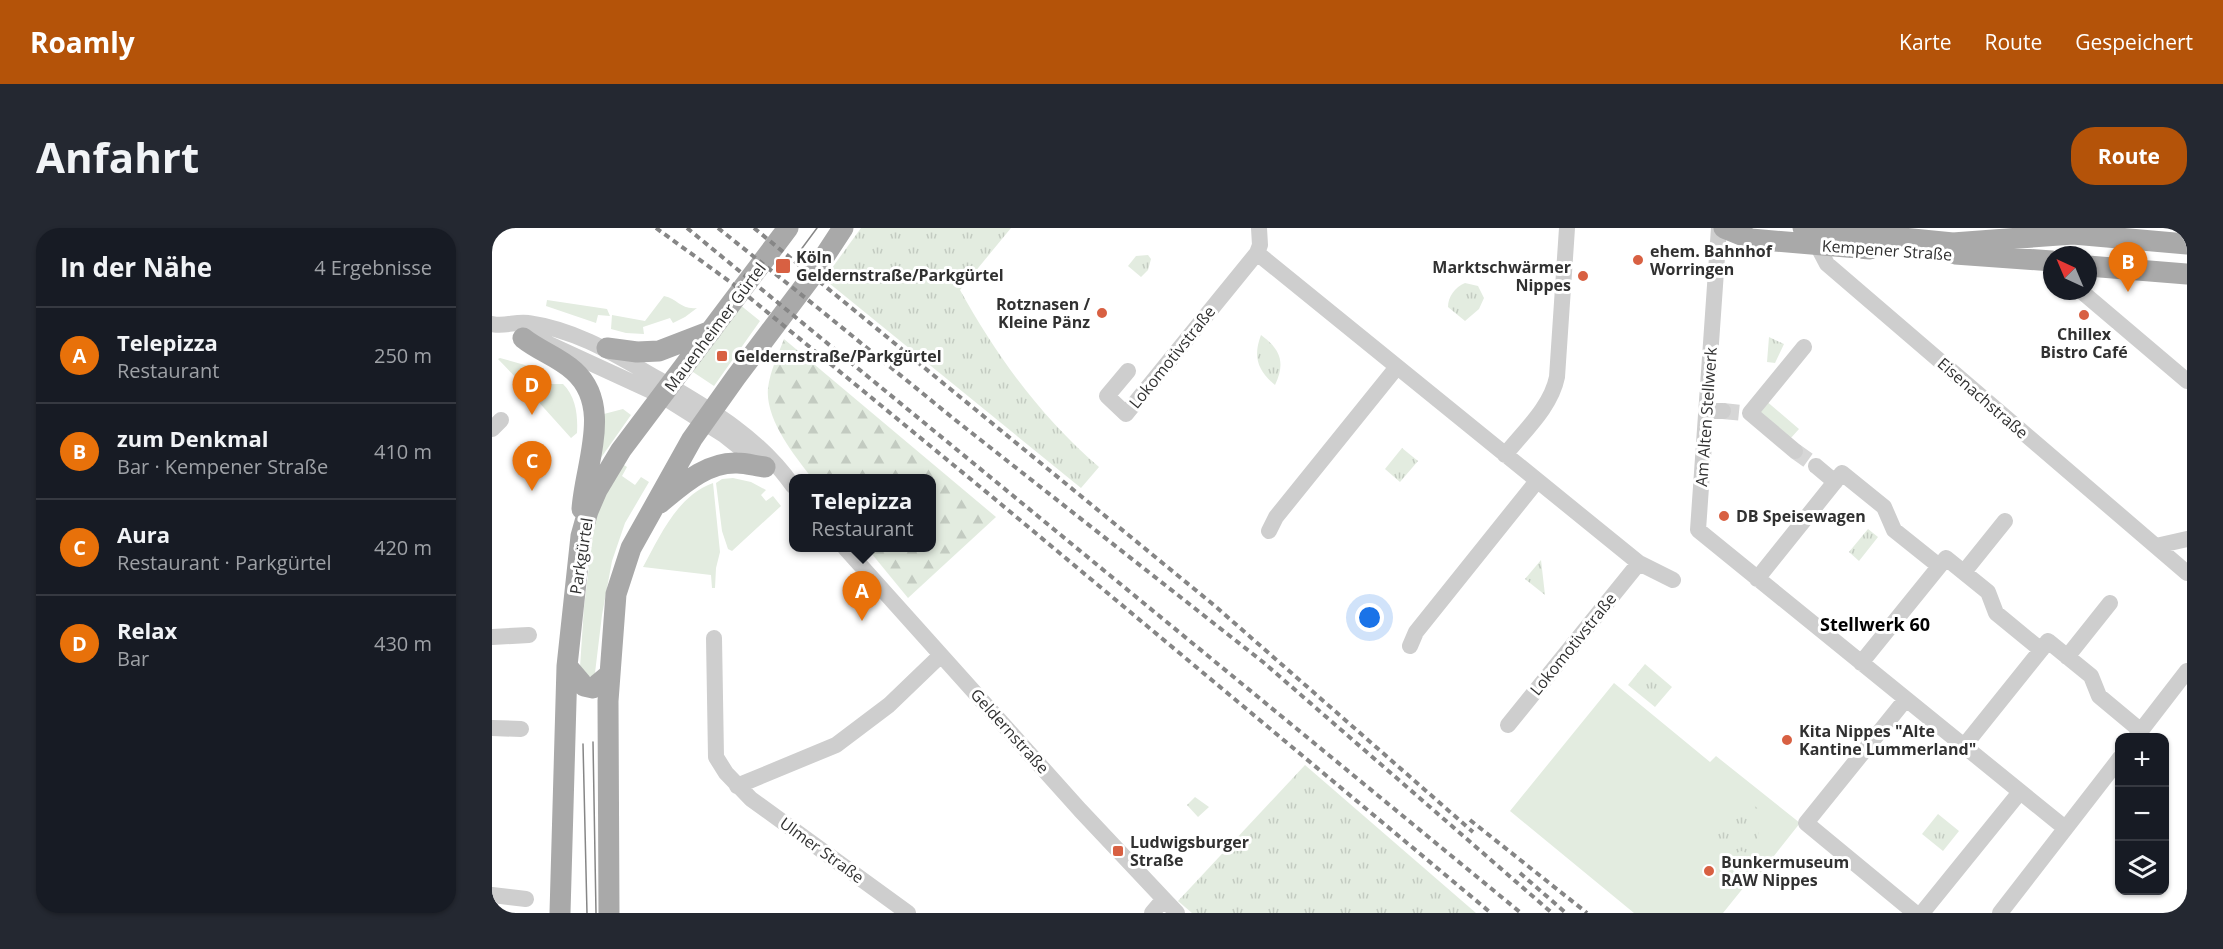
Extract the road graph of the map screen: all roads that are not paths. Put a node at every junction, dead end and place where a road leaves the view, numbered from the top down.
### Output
1 (788, 228) edge
2 (843, 228) edge
3 (1259, 228) edge
4 (1567, 228) edge
5 (1719, 228) edge
6 (1724, 228) edge
7 (1803, 228) edge
8 (2020, 233) edge
9 (2187, 244) edge
10 (1817, 245) junction
11 (1257, 253) junction
12 (2043, 254) edge
13 (2043, 261) edge
14 (2097, 267) edge
15 (2187, 274) edge
16 (2092, 300) edge
17 (497, 325) edge
18 (712, 331) junction
19 (523, 338) junction
20 (1804, 347) dead end
21 (607, 348) junction
22 (1397, 367) junction
23 (1128, 371) dead end
24 (2187, 381) edge
25 (666, 391) junction
26 (709, 417) junction
27 (1796, 451) tunnel mouth
28 (1505, 455) junction
29 (1816, 466) tunnel mouth
30 (765, 467) junction
31 (789, 481) edge
32 (1537, 481) junction
33 (1836, 482) junction
34 (789, 488) edge
35 (650, 511) junction
36 (2005, 521) dead end
37 (1269, 531) dead end
38 (581, 536) junction
39 (2187, 539) edge
40 (2156, 546) junction
41 (849, 552) edge
42 (1639, 563) junction
43 (1939, 566) junction
44 (1964, 572) junction
45 (2187, 573) edge
46 (1758, 579) junction
47 (1673, 580) dead end
48 (2110, 603) dead end
49 (529, 635) dead end
50 (492, 637) edge
51 (714, 638) dead end
52 (1410, 646) dead end
53 (2041, 650) junction
54 (941, 655) junction
55 (2067, 657) junction
56 (1861, 663) junction
57 (567, 666) junction
58 (2187, 671) edge
59 (610, 674) junction
60 (1906, 699) junction
61 (1508, 725) dead end
62 (492, 728) edge
63 (520, 729) dead end
64 (2137, 733) edge
65 (2139, 733) edge
66 (1964, 746) junction
67 (2115, 764) edge
68 (737, 786) junction
69 (2020, 792) junction
70 (2065, 828) junction
71 (492, 895) edge
72 (526, 899) dead end
73 (1163, 900) junction
74 (560, 913) edge
75 (609, 913) edge
76 (908, 913) edge
77 (1152, 913) edge
78 (1177, 913) edge
79 (1916, 913) edge
80 (1922, 913) edge
81 (2000, 913) edge

1 - 18 main road, Mauenheimer Gürtel
2 - 26 main road
3 - 11 street
4 - 28 street
5 - 46 street, Am Alten Stellwerk
6 - 10 main road, Kempener Straße
7 - 8 main road, Kempener Straße
8 - 9 main road, Kempener Straße
8 - 12 street
10 - 13 main road, Kempener Straße
10 - 40 street, Eisenachstraße
11 - 22 street
11 - 23 street, Lokomotivstraße
14 - 15 main road
16 - 24 street
17 - 19 street
17 - 21 street
18 - 21 main road
18 - 25 main road, Mauenheimer Gürtel
19 - 25 street
19 - 38 main road
20 - 27 street
21 - 25 street
22 - 28 street
22 - 37 street
25 - 26 street
25 - 38 main road, Parkgürtel
26 - 30 street
26 - 31 street
26 - 35 main road
28 - 32 street
29 - 33 street
30 - 34 street
30 - 35 main road
32 - 42 street
32 - 52 street
33 - 43 street
33 - 46 street
35 - 59 main road
36 - 44 street
38 - 57 main road, Parkgürtel
39 - 40 street
40 - 45 street, Eisenachstraße
41 - 54 street, Geldernstraße
42 - 47 street
42 - 61 street, Lokomotivstraße
43 - 44 street
43 - 56 street
44 - 53 street
46 - 56 street, Am Alten Stellwerk
48 - 55 street
49 - 50 street
51 - 68 street, Ulmer Straße
53 - 55 street
53 - 66 street
54 - 68 street
54 - 73 street, Geldernstraße
55 - 64 street
56 - 60 street, Am Alten Stellwerk
57 - 59 main road
57 - 74 main road, Parkgürtel
58 - 65 street
59 - 75 main road
60 - 66 street, Am Alten Stellwerk
60 - 79 street
62 - 63 street
66 - 69 street, Am Alten Stellwerk
67 - 70 street
68 - 76 street, Ulmer Straße
69 - 70 street, Am Alten Stellwerk
69 - 80 street
70 - 81 street
71 - 72 street
73 - 77 street
73 - 78 street, Geldernstraße

